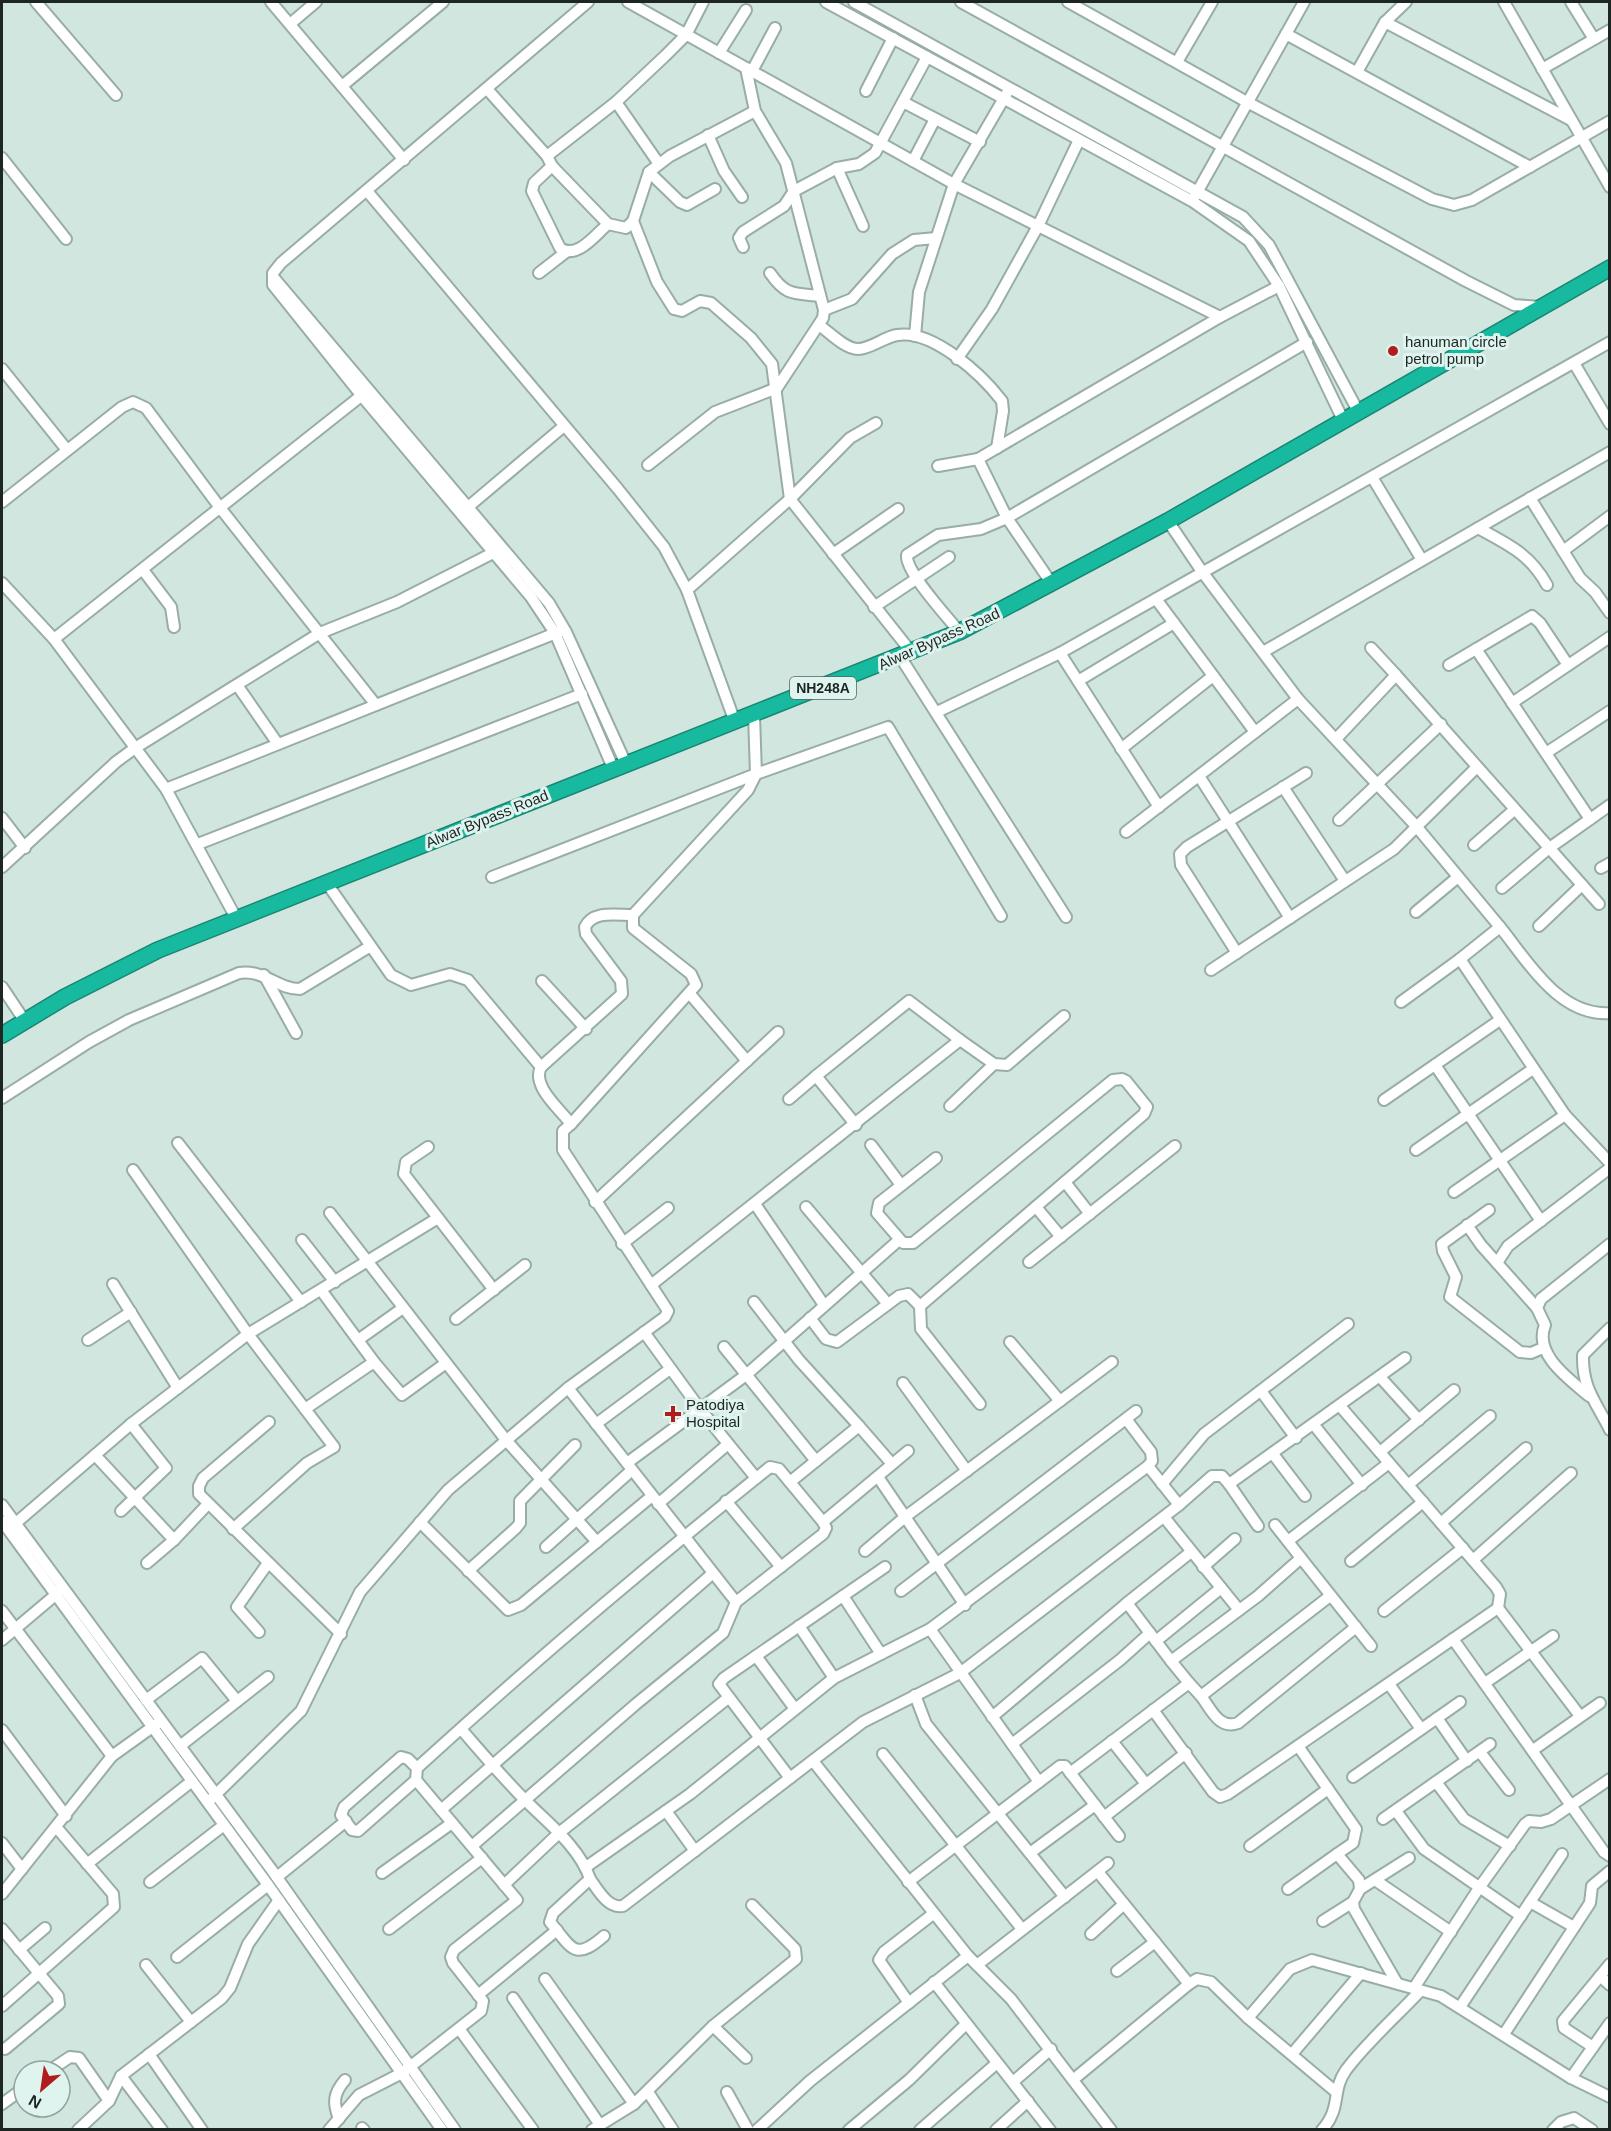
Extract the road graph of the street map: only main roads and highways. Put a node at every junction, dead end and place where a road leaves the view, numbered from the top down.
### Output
1 (1610, 268) edge
2 (2, 1035) edge

1 - 2 highway, Alwar Bypass Road / NH248A

